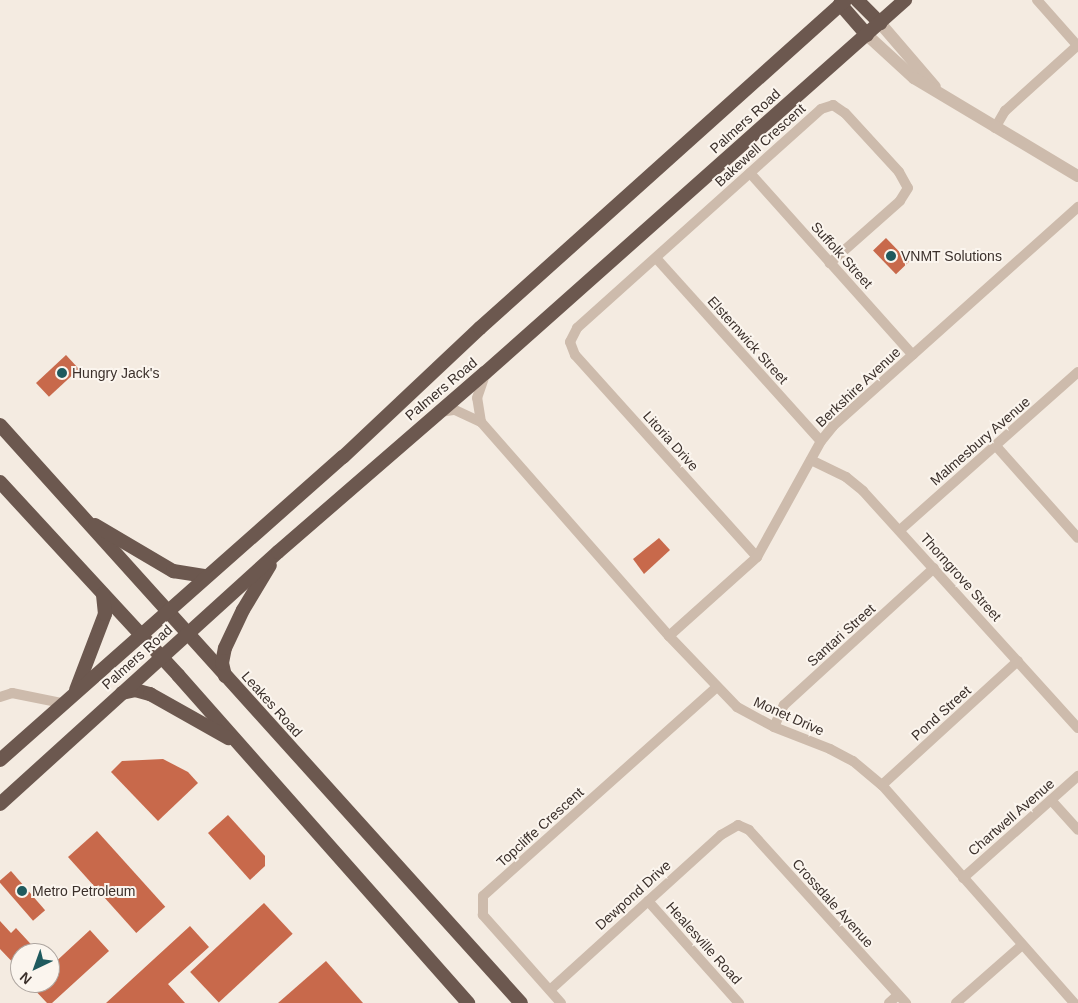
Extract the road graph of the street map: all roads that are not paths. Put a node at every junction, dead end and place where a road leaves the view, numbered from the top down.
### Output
1 (857, 0) edge
2 (905, 0) edge
3 (1037, 0) edge
4 (842, 2) edge
5 (880, 23) junction
6 (867, 35) junction
7 (1078, 45) edge
8 (941, 94) junction
9 (995, 128) junction
10 (750, 173) junction
11 (1078, 176) edge
12 (1078, 207) edge
13 (656, 258) junction
14 (830, 263) junction
15 (570, 342) joint
16 (913, 355) junction
17 (1078, 372) edge
18 (485, 373) junction
19 (432, 417) junction
20 (481, 422) junction
21 (0, 425) edge
22 (821, 441) junction
23 (996, 446) junction
24 (811, 460) junction
25 (0, 482) edge
26 (80, 516) junction
27 (900, 530) junction
28 (1078, 538) edge
29 (278, 552) junction
30 (756, 557) junction
31 (934, 568) junction
32 (206, 576) junction
33 (103, 594) junction
34 (166, 611) junction
35 (140, 634) junction
36 (187, 634) junction
37 (669, 636) junction
38 (162, 657) junction
39 (1018, 661) junction
40 (225, 676) junction
41 (717, 687) junction
42 (122, 693) junction
43 (0, 697) edge
44 (69, 701) junction
45 (774, 727) junction
46 (1078, 728) edge
47 (241, 746) junction
48 (0, 760) edge
49 (1078, 776) edge
50 (882, 785) junction
51 (1051, 800) junction
52 (0, 804) edge
53 (738, 825) joint
54 (1078, 830) edge
55 (963, 878) junction
56 (648, 901) junction
57 (1022, 945) junction
58 (550, 990) junction
59 (898, 994) junction
60 (468, 1003) edge
61 (521, 1003) edge
62 (561, 1003) edge
63 (739, 1003) edge
64 (889, 1003) edge
65 (906, 1003) edge
66 (956, 1003) edge
67 (1074, 1003) edge

1 - 5 highway
2 - 5 highway, Palmers Road
3 - 7 street
4 - 6 highway
4 - 32 highway, Palmers Road
5 - 6 highway, Palmers Road
5 - 8 street
6 - 8 street
6 - 18 highway, Palmers Road
7 - 9 street
8 - 9 street
9 - 11 street
10 - 13 street, Bakewell Crescent
10 - 14 street, Suffolk Street
10 - 14 street, Bakewell Crescent
12 - 16 street, Berkshire Avenue
13 - 15 street, Bakewell Crescent
13 - 22 street, Elsternwick Street
14 - 16 street, Suffolk Street
15 - 30 street, Litoria Drive
16 - 22 street, Berkshire Avenue
17 - 23 street, Malmesbury Avenue
18 - 19 highway, Palmers Road
18 - 20 street
19 - 20 street, Monet Drive
19 - 29 highway, Palmers Road
20 - 37 street, Monet Drive
21 - 26 highway, Leakes Road
22 - 24 street, Berkshire Avenue
23 - 27 street, Malmesbury Avenue
23 - 28 street
24 - 27 street, Thorngrove Street
24 - 30 street, Berkshire Avenue
25 - 33 highway
26 - 32 highway
26 - 34 highway, Leakes Road
27 - 31 street, Thorngrove Street
29 - 36 highway, Palmers Road
29 - 40 highway
30 - 37 street, Berkshire Avenue
31 - 39 street, Thorngrove Street
31 - 45 street, Santari Street
32 - 34 highway, Palmers Road
33 - 35 highway
33 - 44 highway
34 - 35 highway, Palmers Road
34 - 36 highway, Leakes Road
35 - 38 highway
35 - 44 highway, Palmers Road
36 - 38 highway, Palmers Road
36 - 40 highway, Leakes Road
37 - 41 street, Monet Drive
38 - 42 highway, Palmers Road
38 - 47 highway
39 - 46 street, Thorngrove Street
39 - 50 street, Pond Street
40 - 61 highway, Leakes Road
41 - 45 street, Monet Drive
41 - 58 street, Topcliffe Crescent
42 - 47 highway
42 - 52 highway, Palmers Road
43 - 44 street
44 - 48 highway, Palmers Road
45 - 50 street, Monet Drive
47 - 60 highway
49 - 51 street, Chartwell Avenue
50 - 55 street, Monet Drive
51 - 54 street
51 - 55 street, Chartwell Avenue
53 - 56 street, Dewpond Drive
53 - 59 street, Crossdale Avenue
55 - 57 street, Monet Drive
56 - 58 street, Dewpond Drive
56 - 63 street, Healesville Road
57 - 66 street
57 - 67 street, Monet Drive
58 - 62 street, Topcliffe Crescent
59 - 64 street
59 - 65 street, Crossdale Avenue

